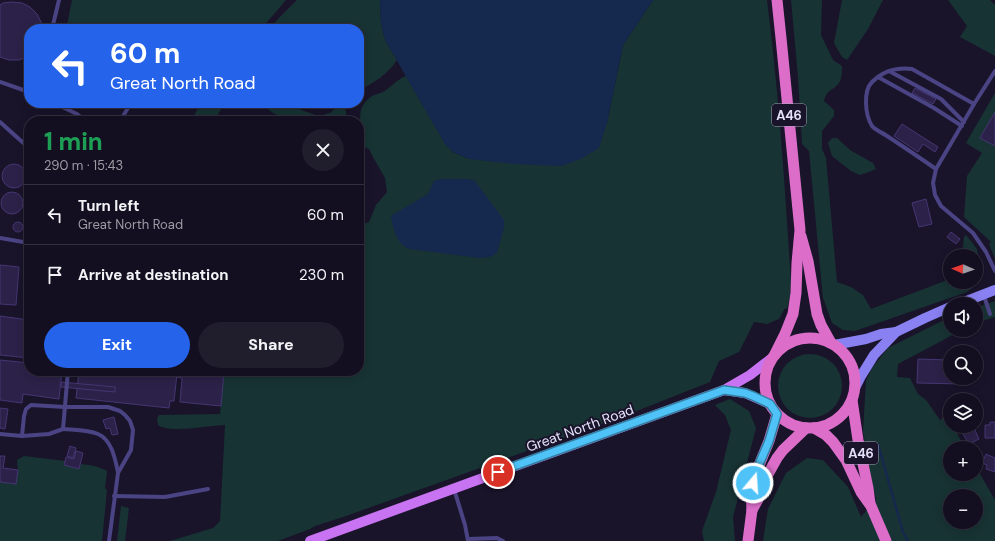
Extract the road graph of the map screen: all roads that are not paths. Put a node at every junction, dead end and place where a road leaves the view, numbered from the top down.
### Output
1 (59, 0) edge
2 (777, 0) edge
3 (53, 24) edge
4 (889, 71) junction
5 (995, 72) edge
6 (878, 78) junction
7 (0, 82) edge
8 (24, 90) edge
9 (974, 104) junction
10 (64, 108) edge
11 (79, 116) edge
12 (963, 124) junction
13 (1, 125) edge
14 (24, 144) edge
15 (936, 169) junction
16 (800, 230) junction
17 (0, 238) edge
18 (24, 242) edge
19 (995, 271) edge
20 (995, 290) edge
21 (984, 295) junction
22 (978, 297) edge
23 (943, 310) edge
24 (990, 314) dead end
25 (896, 332) junction
26 (833, 344) junction
27 (774, 356) junction
28 (68, 376) edge
29 (855, 388) junction
30 (724, 390) junction
31 (852, 400) junction
32 (770, 404) junction
33 (65, 407) junction
34 (777, 414) junction
35 (810, 428) junction
36 (63, 429) junction
37 (0, 434) edge
38 (22, 436) junction
39 (118, 473) junction
40 (454, 488) junction
41 (208, 489) dead end
42 (114, 496) junction
43 (871, 506) junction
44 (752, 510) junction
45 (468, 540) edge
46 (109, 541) edge
47 (310, 541) edge
48 (503, 541) edge
49 (748, 541) edge
50 (886, 541) edge

1 - 3 lane
2 - 16 highway, A46
4 - 6 lane
4 - 9 lane
4 - 12 lane
5 - 9 lane
6 - 12 lane
6 - 15 lane
7 - 8 lane
9 - 12 lane
10 - 11 lane
12 - 15 lane
13 - 14 lane
15 - 19 lane
16 - 26 highway, A46
16 - 27 highway, A46
17 - 18 lane
20 - 21 main road
21 - 22 main road
21 - 24 lane
23 - 25 main road
25 - 26 main road
25 - 29 main road
26 - 27 highway
26 - 29 highway
27 - 30 main road, Great North Road
27 - 32 highway
28 - 33 lane
29 - 31 highway
30 - 32 main road, Great North Road
30 - 40 main road, Great North Road
31 - 35 highway
31 - 43 highway, A46
32 - 34 highway
33 - 36 lane
33 - 38 lane
33 - 39 lane
34 - 35 highway
34 - 44 highway
35 - 43 highway, A46
35 - 44 highway
36 - 38 lane
36 - 39 lane
37 - 38 lane
39 - 42 lane
40 - 45 lane
40 - 47 main road, Great North Road
41 - 42 lane
42 - 46 lane
43 - 50 highway, A46
44 - 49 highway
45 - 48 lane

